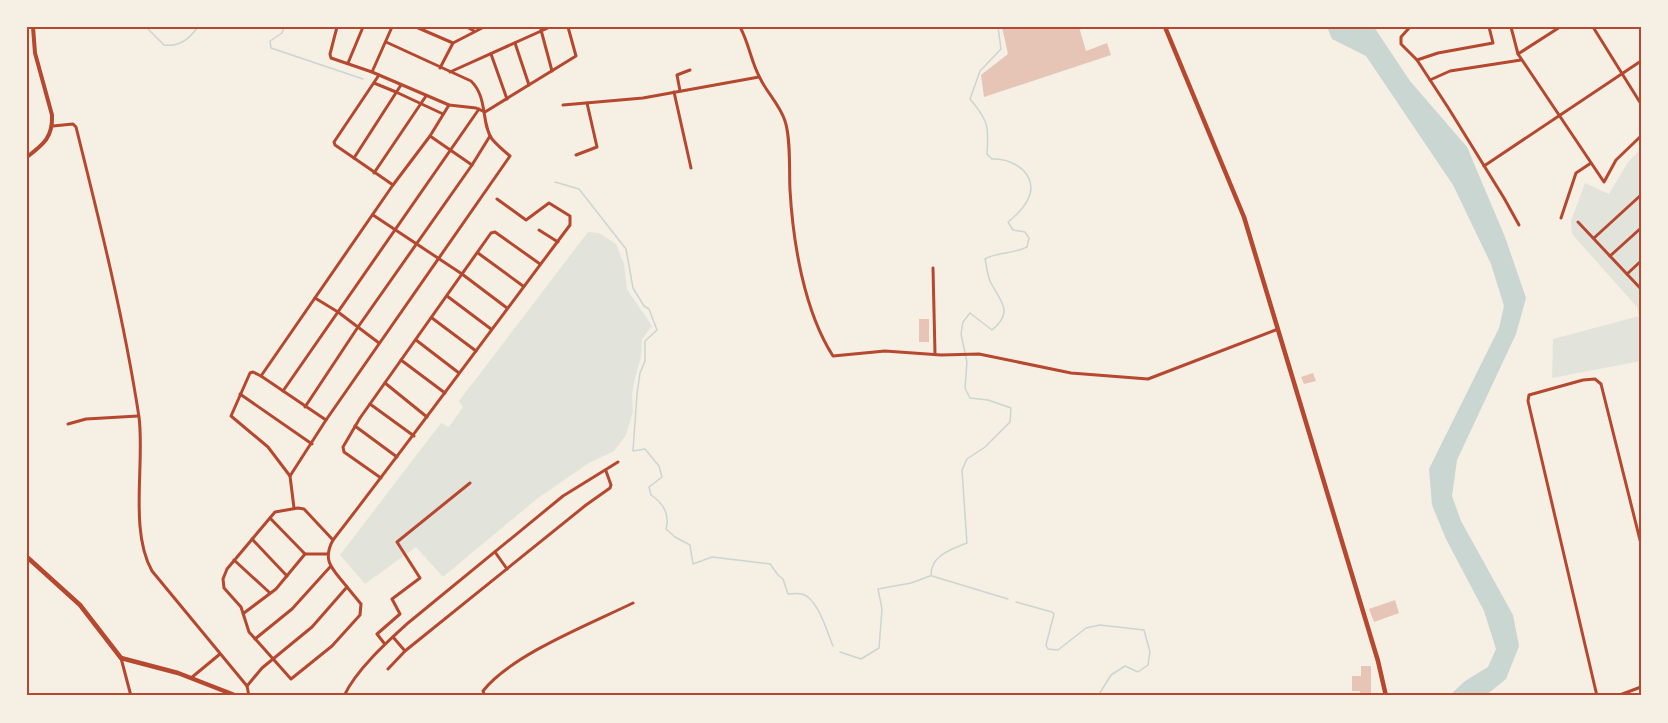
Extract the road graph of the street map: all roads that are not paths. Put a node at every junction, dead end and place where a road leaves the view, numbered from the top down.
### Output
1 (33, 27) edge
2 (337, 27) edge
3 (363, 27) edge
4 (392, 27) edge
5 (416, 27) edge
6 (467, 27) edge
7 (484, 27) edge
8 (550, 27) edge
9 (568, 27) edge
10 (740, 27) edge
11 (1165, 27) edge
12 (1410, 27) edge
13 (1489, 27) edge
14 (1511, 27) edge
15 (1560, 27) edge
16 (1594, 27) edge
17 (424, 28) edge
18 (541, 30) junction
19 (474, 31) junction
20 (386, 42) junction
21 (453, 43) junction
22 (514, 43) junction
23 (491, 54) junction
24 (1518, 54) junction
25 (1417, 60) junction
26 (1521, 60) junction
27 (1641, 61) edge
28 (348, 63) junction
29 (440, 68) junction
30 (690, 70) dead end
31 (552, 71) junction
32 (372, 72) junction
33 (450, 72) junction
34 (379, 75) junction
35 (1622, 75) junction
36 (759, 77) junction
37 (1430, 80) junction
38 (374, 83) junction
39 (401, 85) junction
40 (530, 85) junction
41 (680, 91) junction
42 (396, 92) junction
43 (674, 92) junction
44 (426, 96) junction
45 (507, 99) junction
46 (1640, 101) edge
47 (422, 103) junction
48 (587, 104) junction
49 (449, 105) junction
50 (563, 105) dead end
51 (479, 109) junction
52 (485, 112) junction
53 (443, 114) junction
54 (1560, 115) junction
55 (53, 126) junction
56 (430, 136) junction
57 (490, 136) junction
58 (1641, 136) edge
59 (452, 150) junction
60 (576, 155) dead end
61 (27, 157) edge
62 (354, 158) junction
63 (1591, 163) junction
64 (472, 165) junction
65 (1484, 166) junction
66 (690, 168) dead end
67 (374, 172) junction
68 (393, 185) junction
69 (1641, 195) edge
70 (497, 199) dead end
71 (373, 215) junction
72 (1561, 218) dead end
73 (1578, 222) dead end
74 (1519, 225) dead end
75 (1641, 228) edge
76 (539, 230) dead end
77 (396, 231) junction
78 (1593, 239) junction
79 (558, 242) junction
80 (417, 246) junction
81 (478, 253) junction
82 (1610, 256) junction
83 (439, 260) junction
84 (1641, 261) edge
85 (540, 264) junction
86 (933, 268) dead end
87 (462, 274) junction
88 (1627, 274) junction
89 (523, 286) junction
90 (1641, 289) edge
91 (447, 296) junction
92 (315, 298) junction
93 (507, 308) junction
94 (338, 312) junction
95 (431, 318) junction
96 (358, 327) junction
97 (491, 329) junction
98 (1278, 329) junction
99 (416, 340) junction
100 (379, 344) junction
101 (476, 351) junction
102 (935, 354) junction
103 (401, 360) junction
104 (459, 373) junction
105 (261, 376) junction
106 (385, 383) junction
107 (283, 391) junction
108 (240, 393) junction
109 (445, 393) junction
110 (370, 404) junction
111 (305, 407) junction
112 (138, 416) junction
113 (428, 417) junction
114 (326, 420) junction
115 (68, 424) dead end
116 (355, 426) junction
117 (414, 436) junction
118 (312, 444) junction
119 (398, 458) junction
120 (618, 462) dead end
121 (606, 470) junction
122 (290, 476) junction
123 (381, 478) junction
124 (470, 483) dead end
125 (294, 508) junction
126 (270, 518) junction
127 (252, 539) junction
128 (333, 540) junction
129 (1641, 544) edge
130 (495, 552) junction
131 (305, 554) junction
132 (328, 554) junction
133 (27, 557) edge
134 (234, 560) junction
135 (330, 567) junction
136 (507, 569) junction
137 (287, 576) junction
138 (347, 587) junction
139 (270, 593) junction
140 (633, 603) dead end
141 (244, 613) junction
142 (393, 637) junction
143 (255, 639) junction
144 (385, 644) junction
145 (405, 651) junction
146 (220, 654) junction
147 (121, 658) junction
148 (272, 660) junction
149 (388, 669) dead end
150 (191, 678) junction
151 (247, 686) junction
152 (1641, 687) edge
153 (131, 696) edge
154 (237, 696) edge
155 (249, 696) edge
156 (344, 696) edge
157 (485, 696) edge
158 (1386, 696) edge
159 (1596, 696) edge
160 (1617, 696) edge

1 - 55 street
2 - 28 street
3 - 28 street
4 - 20 street
5 - 17 street
6 - 19 street
7 - 19 street
8 - 18 street
9 - 31 street
10 - 36 street
11 - 98 main road
12 - 25 street
13 - 25 street
14 - 24 street
15 - 24 street
16 - 35 street
17 - 21 street
18 - 22 street
18 - 31 street
19 - 21 street
20 - 29 street
20 - 32 street
21 - 29 street
22 - 23 street
22 - 40 street
23 - 33 street
23 - 45 street
24 - 26 street
25 - 37 street
26 - 37 street
26 - 54 street
27 - 35 street
28 - 32 street
29 - 33 street
30 - 41 street
31 - 40 street
32 - 34 street
33 - 52 street
34 - 38 street
34 - 39 street
35 - 46 street
35 - 54 street
36 - 41 street
36 - 102 street
37 - 65 street
38 - 42 street
38 - 62 street
39 - 42 street
39 - 44 street
40 - 45 street
41 - 43 street
42 - 47 street
42 - 62 street
43 - 48 street
43 - 66 street
44 - 47 street
44 - 49 street
45 - 52 street
47 - 53 street
47 - 67 street
48 - 50 street
48 - 60 street
49 - 51 street
49 - 53 street
51 - 52 street
51 - 59 street
52 - 57 street
53 - 56 street
54 - 63 street
54 - 65 street
55 - 61 street
55 - 112 street
56 - 59 street
56 - 68 street
57 - 64 street
57 - 83 street
58 - 63 street
59 - 64 street
59 - 77 street
62 - 67 street
63 - 72 street
64 - 80 street
65 - 74 street
67 - 68 street
68 - 71 street
69 - 78 street
70 - 79 street
71 - 77 street
71 - 92 street
73 - 78 street
75 - 82 street
76 - 79 street
77 - 80 street
77 - 94 street
78 - 82 street
79 - 85 street
80 - 83 street
80 - 96 street
81 - 85 street
81 - 87 street
81 - 89 street
82 - 88 street
83 - 87 street
83 - 100 street
84 - 88 street
85 - 89 street
86 - 102 street
87 - 91 street
87 - 93 street
88 - 90 street
89 - 93 street
91 - 95 street
91 - 97 street
92 - 94 street
92 - 105 street
93 - 97 street
94 - 96 street
94 - 107 street
95 - 99 street
95 - 101 street
96 - 100 street
96 - 111 street
97 - 101 street
98 - 102 street
98 - 158 main road
99 - 103 street
99 - 104 street
100 - 114 street
101 - 104 street
103 - 106 street
103 - 109 street
104 - 109 street
105 - 107 street
105 - 108 street
106 - 110 street
106 - 113 street
107 - 111 street
108 - 118 street
108 - 122 street
109 - 113 street
110 - 116 street
110 - 117 street
111 - 114 street
112 - 115 street
112 - 146 street
113 - 117 street
114 - 118 street
116 - 119 street
116 - 123 street
117 - 119 street
118 - 122 street
119 - 123 street
120 - 121 street
121 - 130 street
121 - 136 street
122 - 125 street
123 - 128 street
124 - 144 street
125 - 126 street
125 - 128 street
126 - 127 street
126 - 131 street
127 - 134 street
127 - 137 street
128 - 132 street
129 - 159 street
130 - 136 street
130 - 142 street
131 - 132 street
131 - 137 street
132 - 135 street
133 - 147 main road
134 - 139 street
134 - 141 street
135 - 138 street
135 - 143 street
136 - 145 street
137 - 139 street
138 - 148 street
138 - 148 street
139 - 141 street
140 - 157 street
141 - 143 street
142 - 144 street
142 - 145 street
143 - 148 street
144 - 156 street
145 - 149 street
146 - 150 street
146 - 151 street
147 - 150 main road
147 - 153 street
148 - 151 street
150 - 154 main road
151 - 155 street
152 - 160 street

